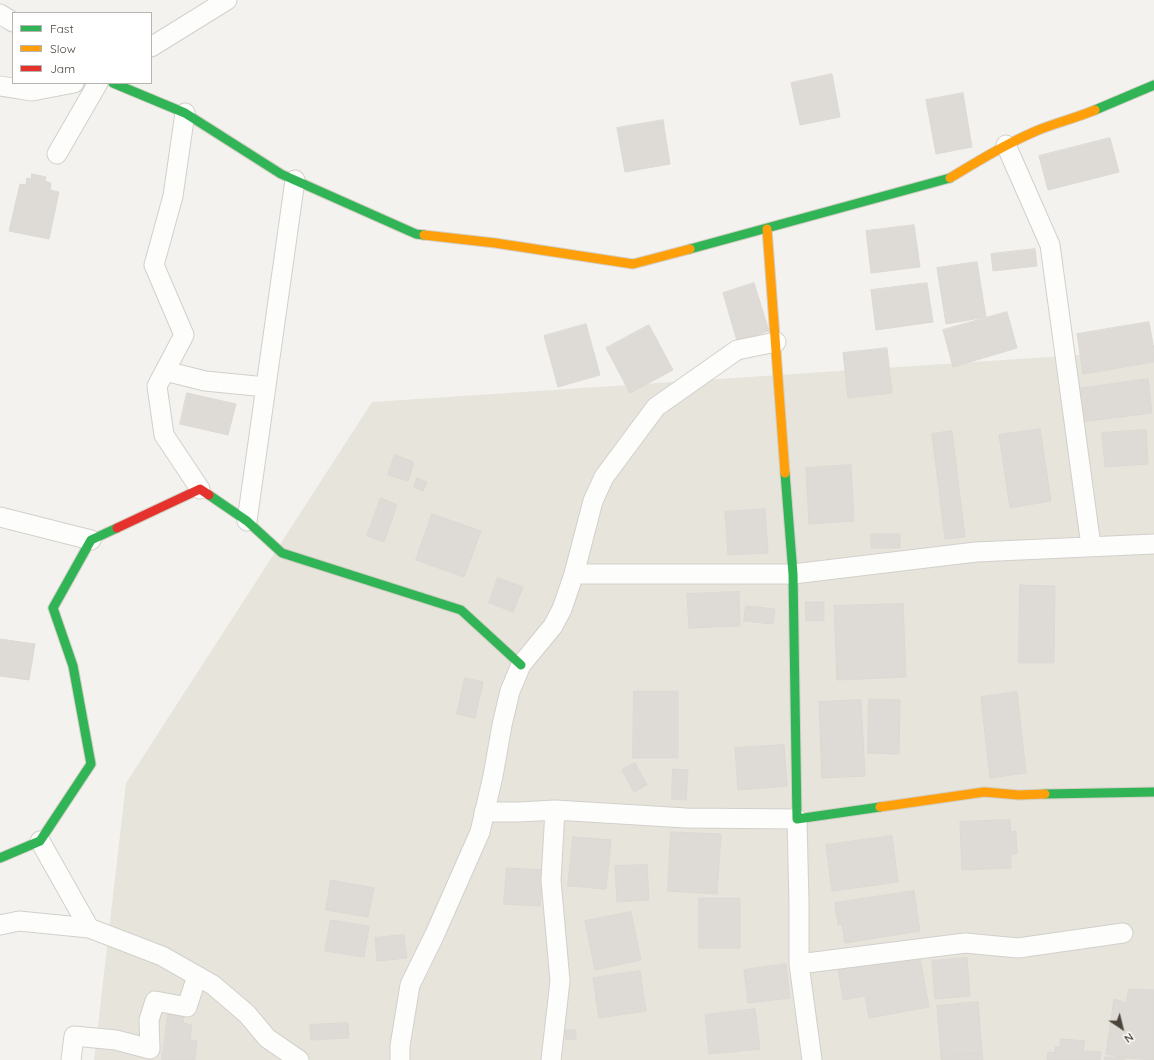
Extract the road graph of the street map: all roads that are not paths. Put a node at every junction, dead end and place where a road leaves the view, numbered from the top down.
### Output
1 (227, 0) edge
2 (0, 14) edge
3 (12, 21) edge
4 (152, 46) edge
5 (69, 84) edge
6 (97, 84) edge
7 (115, 84) edge
8 (1154, 85) edge
9 (0, 86) edge
10 (184, 113) junction
11 (1006, 145) junction
12 (57, 154) dead end
13 (295, 180) junction
14 (767, 229) junction
15 (776, 342) junction
16 (165, 372) junction
17 (266, 387) junction
18 (200, 489) junction
19 (0, 517) edge
20 (247, 521) junction
21 (91, 540) junction
22 (1154, 544) edge
23 (1091, 546) junction
24 (574, 574) junction
25 (793, 574) junction
26 (522, 665) junction
27 (1154, 792) edge
28 (555, 810) junction
29 (484, 812) junction
30 (797, 819) junction
31 (40, 841) junction
32 (0, 858) edge
33 (0, 925) edge
34 (89, 928) junction
35 (1123, 933) dead end
36 (798, 964) junction
37 (197, 976) junction
38 (71, 1060) edge
39 (299, 1060) edge
40 (400, 1060) edge
41 (551, 1060) edge
42 (812, 1060) edge

1 - 4 street
2 - 3 street
5 - 9 street
6 - 12 street
7 - 10 street
8 - 11 street
10 - 13 street
10 - 16 street
11 - 14 street
11 - 23 street
13 - 14 street
13 - 17 street
14 - 15 street
15 - 24 street
15 - 25 street
16 - 17 street
16 - 18 street
17 - 20 street
18 - 20 street
18 - 21 street
19 - 21 street
20 - 26 street
21 - 31 street
22 - 23 street
23 - 25 street
24 - 25 street
24 - 26 street
25 - 30 street
26 - 29 street
27 - 30 street
28 - 29 street
28 - 30 street
28 - 41 street
29 - 40 street
30 - 36 street
31 - 32 street
31 - 34 street
33 - 34 street
34 - 37 street
35 - 36 street
36 - 42 street
37 - 38 street
37 - 39 street

